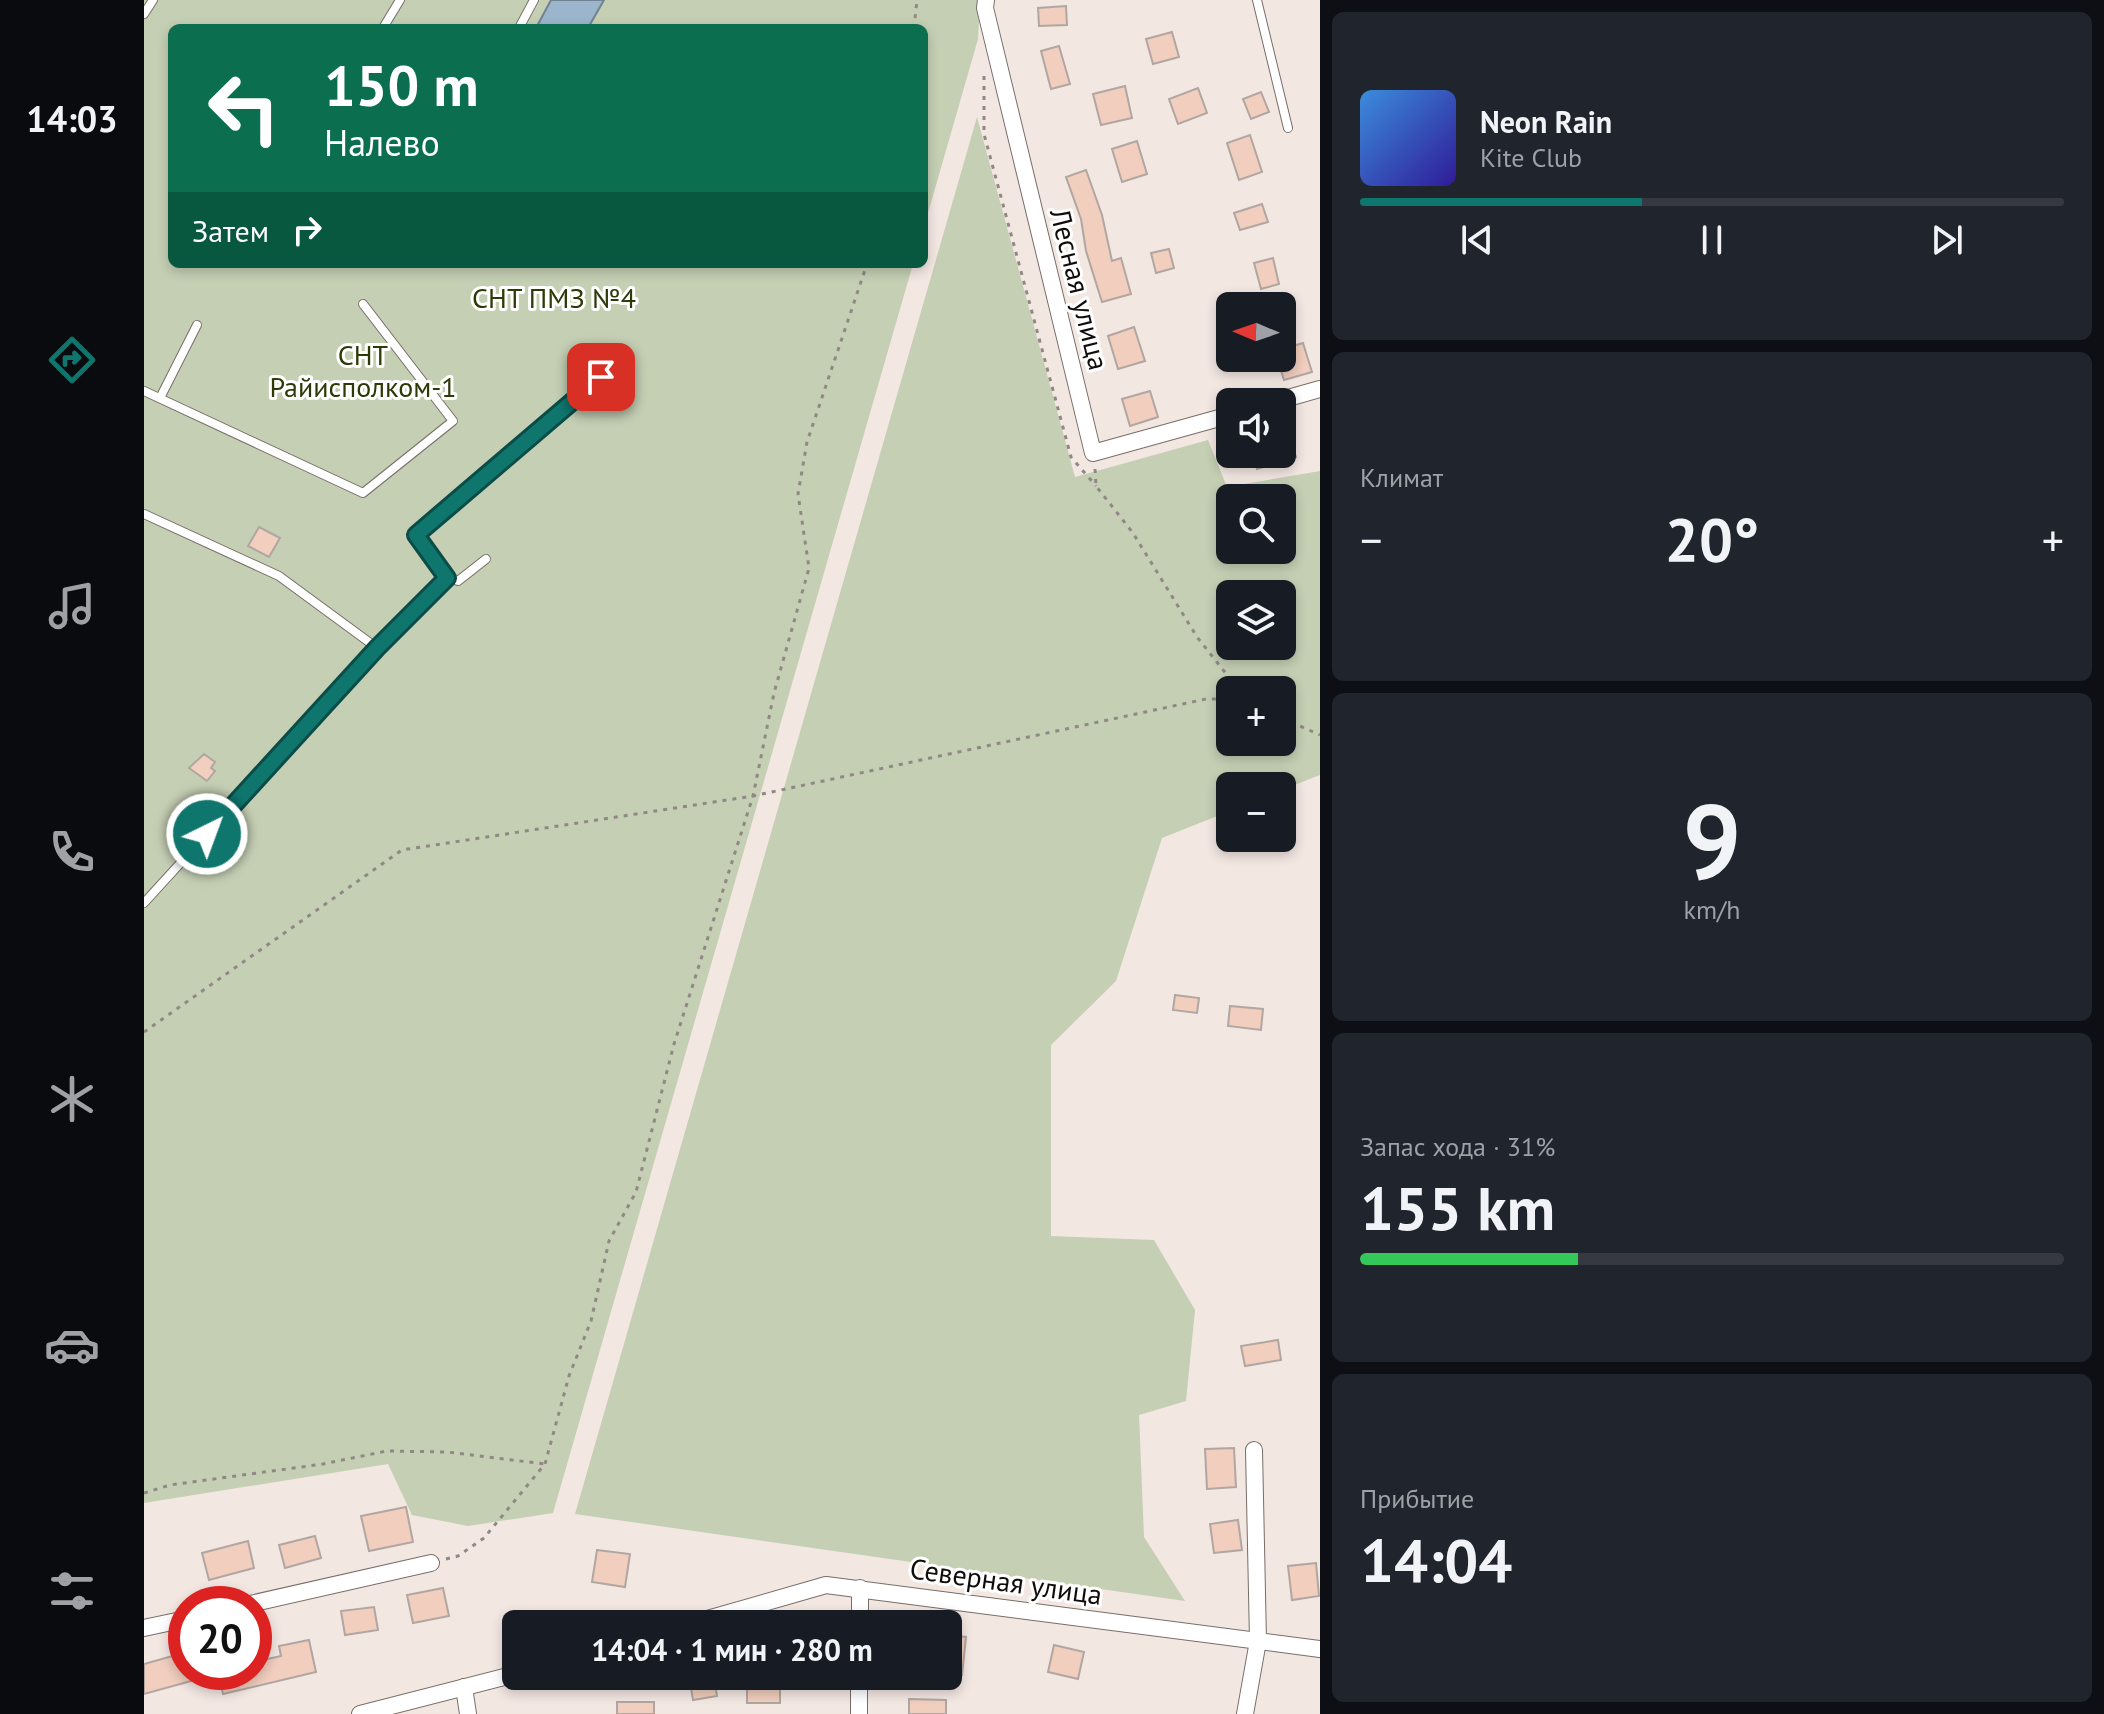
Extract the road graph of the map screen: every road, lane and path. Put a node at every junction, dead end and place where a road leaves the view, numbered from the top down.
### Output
1 (153, 0) edge
2 (400, 0) edge
3 (534, 0) edge
4 (917, 0) edge
5 (986, 0) edge
6 (1257, 0) edge
7 (144, 14) edge
8 (385, 24) edge
9 (521, 24) edge
10 (914, 24) edge
11 (985, 71) dead end
12 (1288, 128) dead end
13 (866, 268) edge
14 (363, 304) dead end
15 (197, 325) dead end
16 (601, 377) dead end
17 (1320, 389) edge
18 (144, 391) edge
19 (1296, 396) edge
20 (160, 398) junction
21 (1216, 419) edge
22 (1093, 453) junction
23 (1096, 486) junction
24 (144, 514) edge
25 (486, 559) dead end
26 (447, 578) junction
27 (377, 648) junction
28 (1228, 676) edge
29 (1216, 699) edge
30 (1296, 724) edge
31 (1320, 735) edge
32 (753, 796) junction
33 (144, 903) edge
34 (144, 1032) edge
35 (1254, 1450) dead end
36 (545, 1464) junction
37 (144, 1493) edge
38 (431, 1563) joint
39 (860, 1588) junction
40 (272, 1599) edge
41 (739, 1610) edge
42 (860, 1610) edge
43 (168, 1623) edge
44 (144, 1628) edge
45 (1258, 1641) junction
46 (1320, 1649) edge
47 (502, 1678) edge
48 (464, 1687) junction
49 (859, 1690) edge
50 (360, 1714) edge
51 (468, 1714) edge
52 (859, 1714) edge
53 (1245, 1714) edge

1 - 7 lane
2 - 8 lane
3 - 9 lane
4 - 10 path
5 - 22 street, Лесная улица
6 - 12 lane
11 - 23 path
13 - 32 path
14 - 20 lane
15 - 20 lane
16 - 26 lane
17 - 19 street
18 - 20 lane
21 - 22 street
22 - 23 path
23 - 28 path
24 - 27 lane
25 - 26 lane
26 - 27 lane
27 - 33 lane
29 - 32 path
30 - 31 path
32 - 34 path
32 - 36 path
35 - 45 street
36 - 37 path
36 - 38 path
38 - 40 street
39 - 41 street, Северная улица
39 - 42 street
39 - 45 street, Северная улица
43 - 44 street
45 - 46 street, Северная улица
45 - 53 street
47 - 48 street
48 - 50 street
48 - 51 street
49 - 52 street

